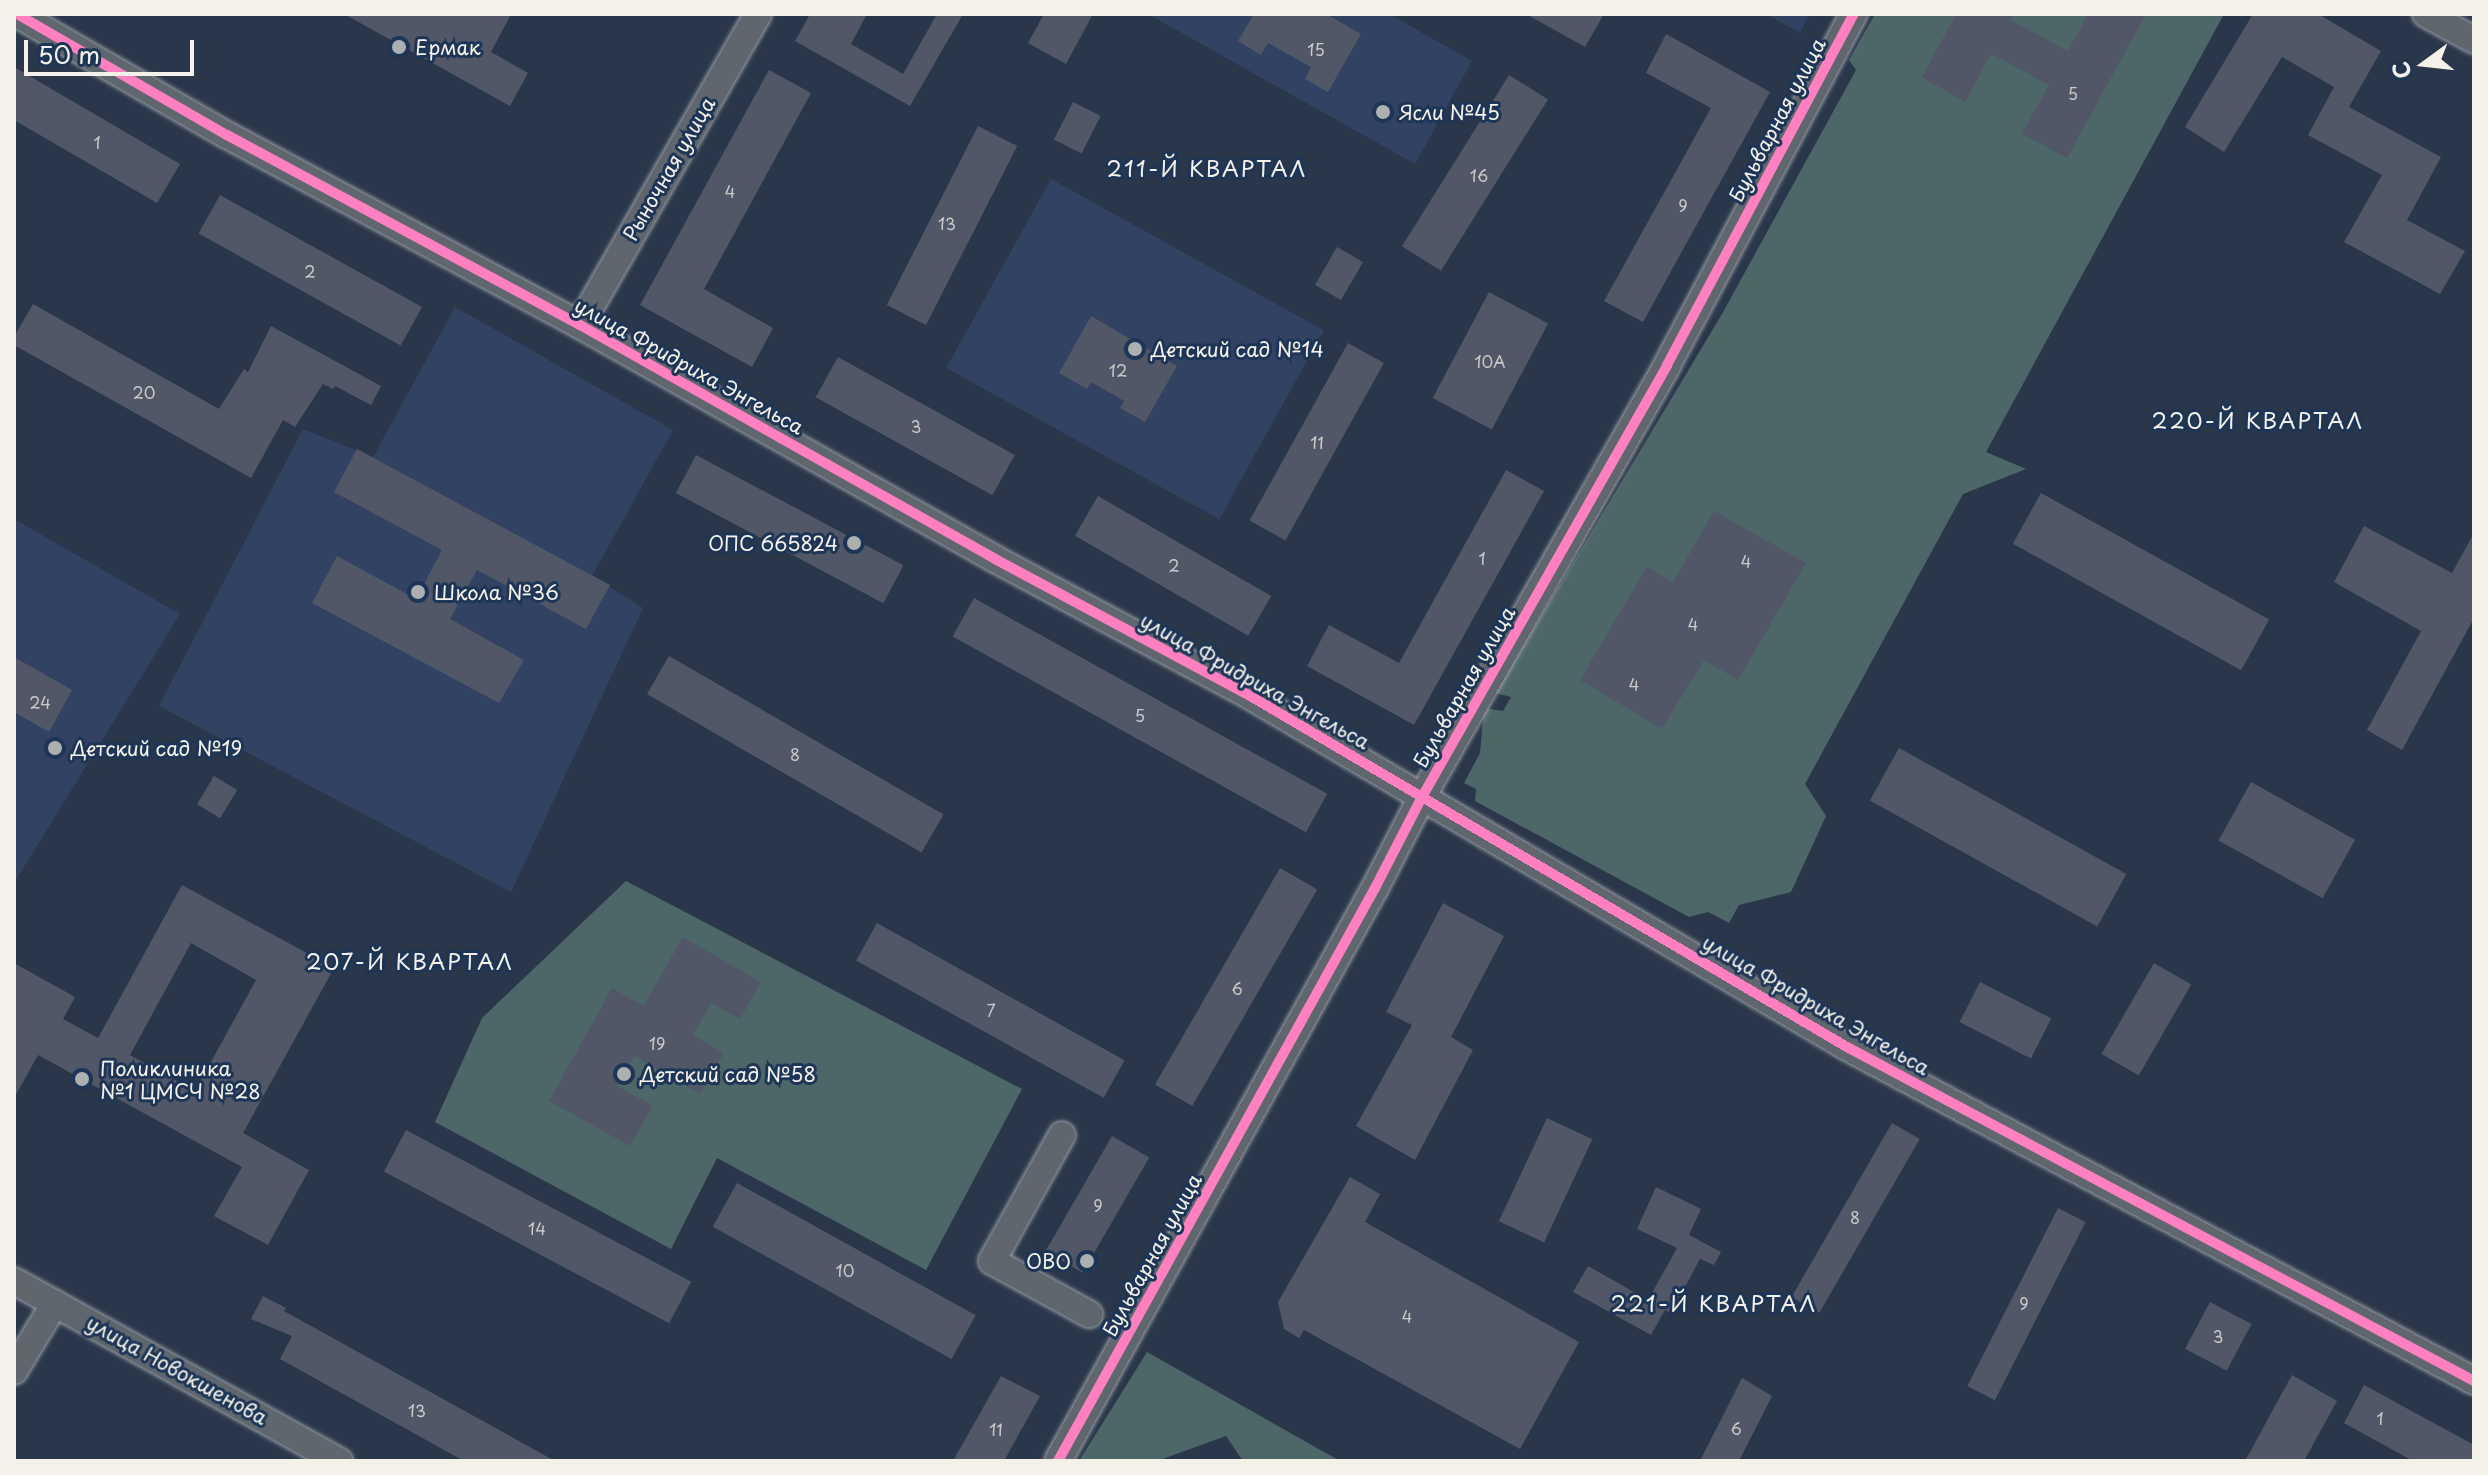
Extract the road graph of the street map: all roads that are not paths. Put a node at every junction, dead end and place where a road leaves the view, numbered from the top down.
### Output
1 (17, 14) edge
2 (758, 14) edge
3 (1854, 14) edge
4 (2426, 14) edge
5 (2474, 40) edge
6 (580, 325) junction
7 (1422, 797) junction
8 (1062, 1135) dead end
9 (14, 1281) edge
10 (55, 1303) junction
11 (1089, 1314) dead end
12 (14, 1371) edge
13 (2474, 1381) edge
14 (339, 1461) edge
15 (1058, 1461) edge

1 - 6 street, улица Фридриха Энгельса
2 - 6 street, Рыночная улица
3 - 7 street, Бульварная улица
4 - 5 street
6 - 7 street, улица Фридриха Энгельса
7 - 13 street, улица Фридриха Энгельса
7 - 15 street, Бульварная улица
8 - 11 street
9 - 10 street, улица Новокшенова
10 - 12 street
10 - 14 street, улица Новокшенова

